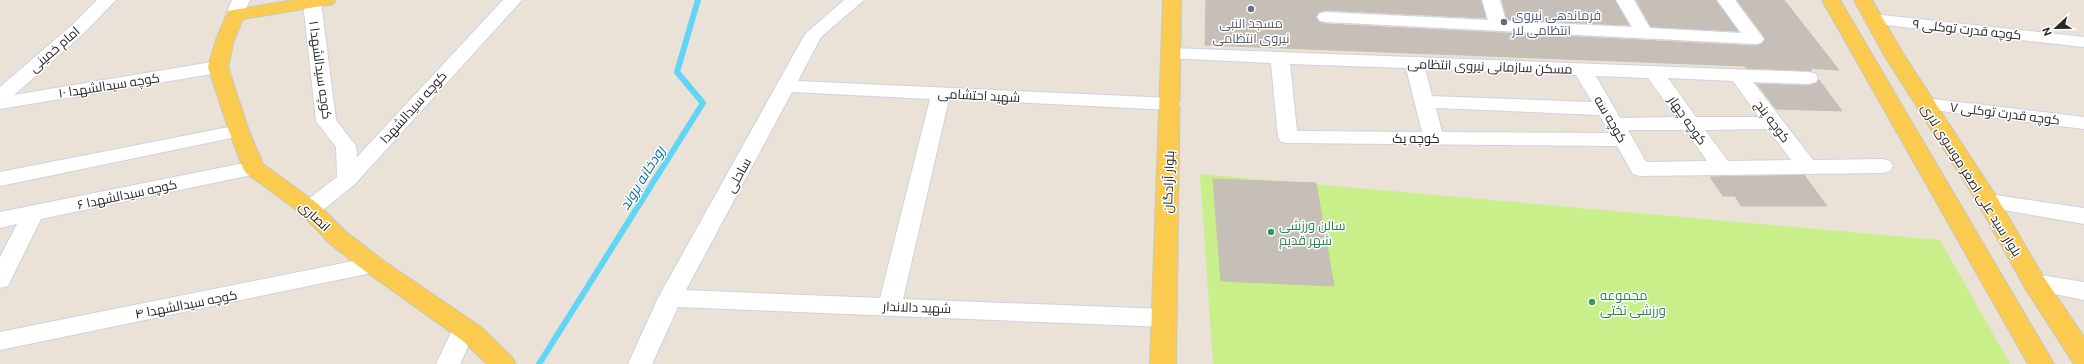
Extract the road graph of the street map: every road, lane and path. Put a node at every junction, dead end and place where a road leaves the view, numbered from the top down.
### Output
1 (107, 0) edge
2 (513, 0) edge
3 (855, 0) edge
4 (1172, 0) edge
5 (1491, 0) edge
6 (1626, 0) edge
7 (1726, 0) edge
8 (1831, 0) edge
9 (1863, 0) edge
10 (319, 1) edge
11 (238, 7) edge
12 (1326, 17) dead end
13 (1873, 19) junction
14 (1499, 26) junction
15 (1644, 33) junction
16 (2084, 42) edge
17 (1171, 54) junction
18 (1280, 58) junction
19 (1414, 64) junction
20 (218, 67) junction
21 (1583, 70) junction
22 (1654, 72) junction
23 (1738, 75) junction
24 (1809, 78) dead end
25 (787, 86) junction
26 (941, 93) junction
27 (0, 97) edge
28 (1424, 102) junction
29 (0, 103) edge
30 (1171, 104) junction
31 (1925, 104) junction
32 (1774, 123) junction
33 (2084, 123) edge
34 (1614, 124) junction
35 (1691, 124) junction
36 (239, 131) junction
37 (1434, 138) junction
38 (1884, 166) dead end
39 (1807, 167) junction
40 (254, 168) junction
41 (1722, 168) junction
42 (0, 179) edge
43 (348, 179) junction
44 (1988, 201) junction
45 (310, 209) junction
46 (33, 214) junction
47 (2084, 216) edge
48 (0, 220) edge
49 (373, 265) junction
50 (0, 280) edge
51 (2034, 282) junction
52 (2084, 291) edge
53 (670, 298) junction
54 (890, 306) junction
55 (1164, 318) junction
56 (468, 332) junction
57 (0, 341) edge
58 (2084, 358) edge
59 (448, 364) edge
60 (503, 364) edge
61 (640, 364) edge
62 (1163, 364) edge
63 (2041, 364) edge

1 - 27 street, امام خمینی
2 - 43 street, کوچه سیدالشهدا
3 - 25 street, ساحلی
4 - 17 main road, بلوار آزادگان
5 - 14 street
6 - 15 street
7 - 15 street
8 - 63 main road
9 - 13 main road, بلوار سید علی اصغر موسوی لاری
10 - 11 main road
10 - 43 street, کوچه سیدالشهدا ۱
11 - 20 main road
12 - 14 street
13 - 16 street, کوچه قدرت توکلی ۹
13 - 31 main road, بلوار سید علی اصغر موسوی لاری
14 - 15 street
17 - 18 street, مسکن سازمانی نیروی انتظامی
17 - 30 main road, بلوار آزادگان
18 - 19 street, مسکن سازمانی نیروی انتظامی
18 - 37 street, کوچه یک
19 - 21 street, مسکن سازمانی نیروی انتظامی
19 - 28 street
20 - 29 street, کوچه سیدالشهدا ۱۰
20 - 36 main road
21 - 22 street, مسکن سازمانی نیروی انتظامی
21 - 34 street, کوچه سه
22 - 23 street, مسکن سازمانی نیروی انتظامی
22 - 35 street, کوچه چهار
23 - 24 street, مسکن سازمانی نیروی انتظامی
23 - 32 street, کوچه پنج
25 - 26 street, شهید احتشامی
25 - 53 street, ساحلی
26 - 30 street, شهید احتشامی
26 - 54 street
28 - 34 street
28 - 37 street
30 - 55 main road, بلوار آزادگان
31 - 33 street, کوچه قدرت توکلی ۷
31 - 44 main road, بلوار سید علی اصغر موسوی لاری
32 - 35 street
32 - 39 street, کوچه پنج
34 - 35 street
34 - 37 street, کوچه یک
34 - 41 street, کوچه سه
35 - 41 street, کوچه چهار
36 - 40 main road
36 - 42 street
38 - 39 street
39 - 41 street
40 - 45 main road, انصاری
40 - 46 street, کوچه سیدالشهدا ۶
43 - 45 street, کوچه سیدالشهدا
44 - 47 street
44 - 51 main road, بلوار سید علی اصغر موسوی لاری
45 - 49 main road, انصاری
46 - 48 street, کوچه سیدالشهدا ۶
46 - 50 street
49 - 56 main road, انصاری
49 - 57 street, کوچه سیدالشهدا ۴
51 - 52 street
51 - 58 main road, بلوار سید علی اصغر موسوی لاری
53 - 54 street, شهید دالاندار
53 - 61 street, ساحلی
54 - 55 street, شهید دالاندار
55 - 62 main road, بلوار آزادگان
56 - 59 street
56 - 60 main road, انصاری

